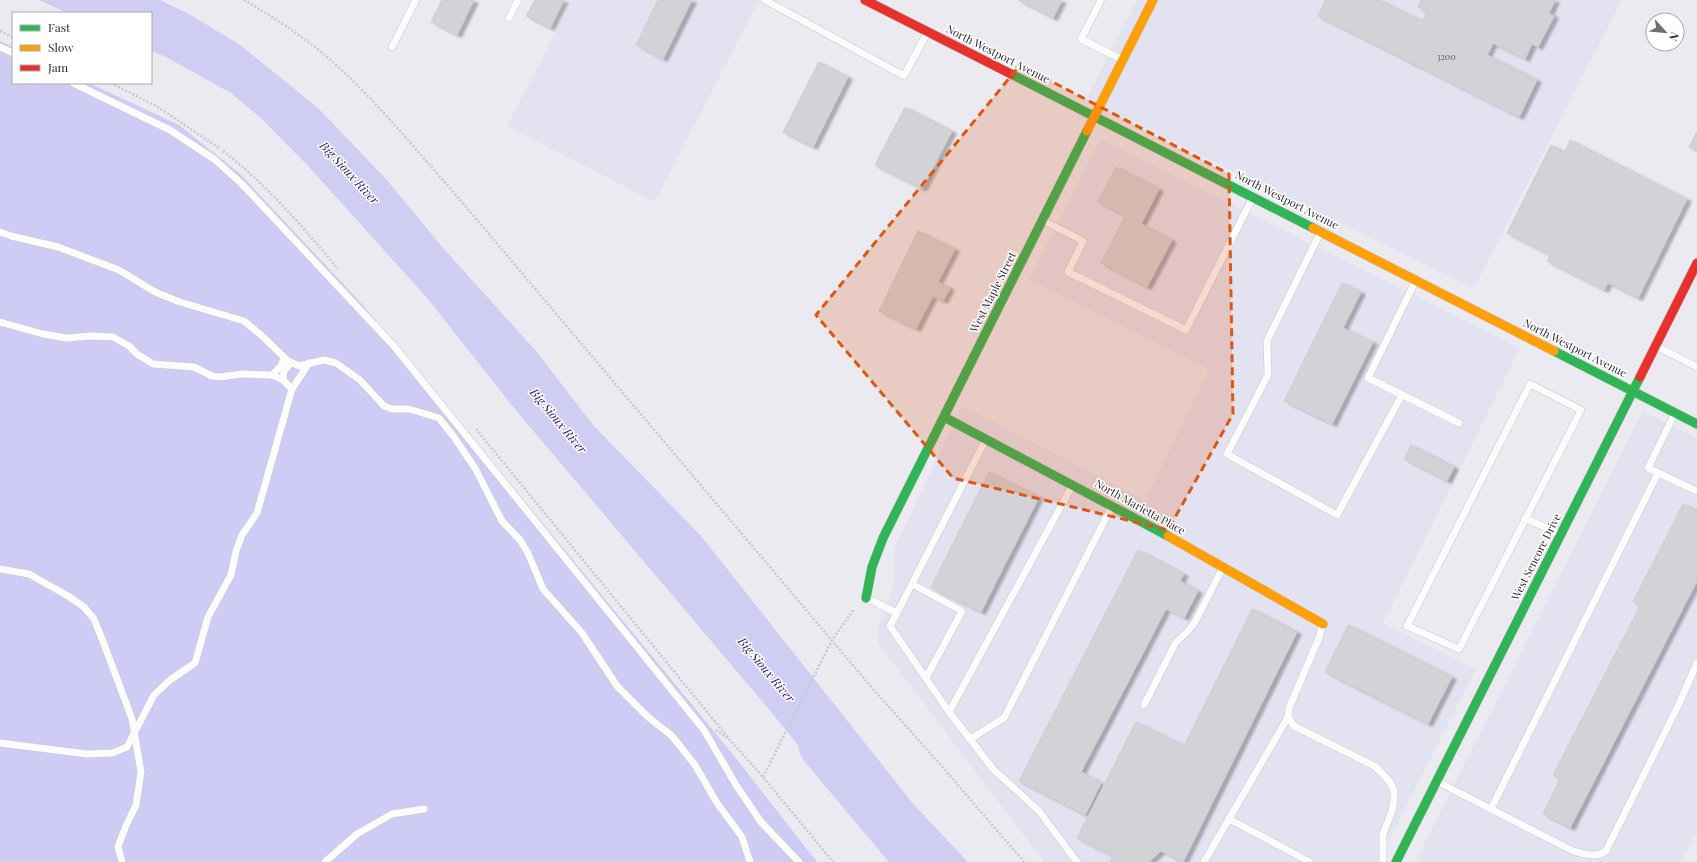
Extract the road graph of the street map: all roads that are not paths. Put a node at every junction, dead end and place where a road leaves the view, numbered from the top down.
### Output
1 (416, 0) edge
2 (518, 0) edge
3 (765, 0) edge
4 (865, 0) edge
5 (1101, 0) edge
6 (1153, 0) edge
7 (509, 18) dead end
8 (927, 32) junction
9 (0, 47) edge
10 (392, 47) dead end
11 (12, 53) edge
12 (1123, 60) junction
13 (75, 84) edge
14 (1094, 116) junction
15 (1253, 197) junction
16 (1042, 220) junction
17 (1321, 231) junction
18 (0, 232) edge
19 (1697, 263) edge
20 (1416, 280) junction
21 (0, 322) edge
22 (1656, 346) junction
23 (284, 357) junction
24 (291, 363) junction
25 (309, 363) junction
26 (1697, 367) edge
27 (272, 375) junction
28 (283, 380) junction
29 (292, 389) junction
30 (1632, 391) junction
31 (1402, 395) junction
32 (1675, 413) junction
33 (944, 417) junction
34 (1459, 423) dead end
35 (1697, 424) edge
36 (986, 439) junction
37 (1658, 473) junction
38 (1073, 484) junction
39 (1697, 492) edge
40 (1112, 505) junction
41 (1525, 518) junction
42 (1561, 535) junction
43 (1223, 567) junction
44 (0, 569) edge
45 (912, 584) junction
46 (866, 598) joint
47 (897, 613) junction
48 (1322, 624) joint
49 (1697, 663) edge
50 (926, 678) junction
51 (1144, 705) dead end
52 (949, 712) junction
53 (1288, 717) junction
54 (134, 731) junction
55 (970, 739) junction
56 (0, 743) edge
57 (1436, 782) junction
58 (424, 809) dead end
59 (1491, 809) junction
60 (1229, 819) junction
61 (122, 862) edge
62 (325, 862) edge
63 (750, 862) edge
64 (799, 862) edge
65 (1077, 862) edge
66 (1204, 862) edge
67 (1310, 862) edge
68 (1383, 862) edge
69 (1396, 862) edge

1 - 10 lane
2 - 7 lane
3 - 8 lane
4 - 8 street, North Westport Avenue
5 - 12 lane
6 - 12 street, West Maple Street
8 - 14 street, North Westport Avenue
9 - 11 lane
12 - 14 street, West Maple Street
13 - 64 lane
14 - 15 street, North Westport Avenue
14 - 16 street, West Maple Street
15 - 16 lane
15 - 17 street, North Westport Avenue
16 - 33 street, West Maple Street
17 - 20 street, North Westport Avenue
17 - 31 lane
18 - 23 lane
19 - 22 street, West Sencore Drive
20 - 30 street, North Westport Avenue
20 - 31 lane
21 - 27 lane
22 - 26 lane
22 - 30 street, West Sencore Drive
23 - 24 lane
23 - 27 lane
24 - 25 lane
24 - 28 lane
25 - 29 lane
25 - 63 lane
27 - 28 lane
28 - 29 lane
29 - 54 lane
30 - 32 street, North Westport Avenue
30 - 42 street, West Sencore Drive
31 - 34 lane
32 - 35 street, North Westport Avenue
32 - 37 lane
33 - 36 street, North Marietta Place
33 - 46 street, West Maple Street
36 - 38 street, North Marietta Place
36 - 45 lane
37 - 39 lane
37 - 59 lane
38 - 40 street, North Marietta Place
38 - 52 lane
40 - 43 street, North Marietta Place
40 - 55 lane
41 - 41 lane
41 - 42 lane
42 - 57 street, West Sencore Drive
43 - 48 street, North Marietta Place
43 - 51 lane
44 - 54 lane
45 - 47 lane
45 - 50 lane
46 - 47 lane
47 - 50 lane
48 - 53 lane
49 - 59 lane
50 - 52 lane
52 - 55 lane
53 - 60 lane
53 - 68 lane
54 - 56 lane
54 - 61 lane
55 - 65 lane
57 - 59 lane
57 - 69 street, West Sencore Drive
58 - 62 lane
60 - 66 lane
60 - 67 lane

